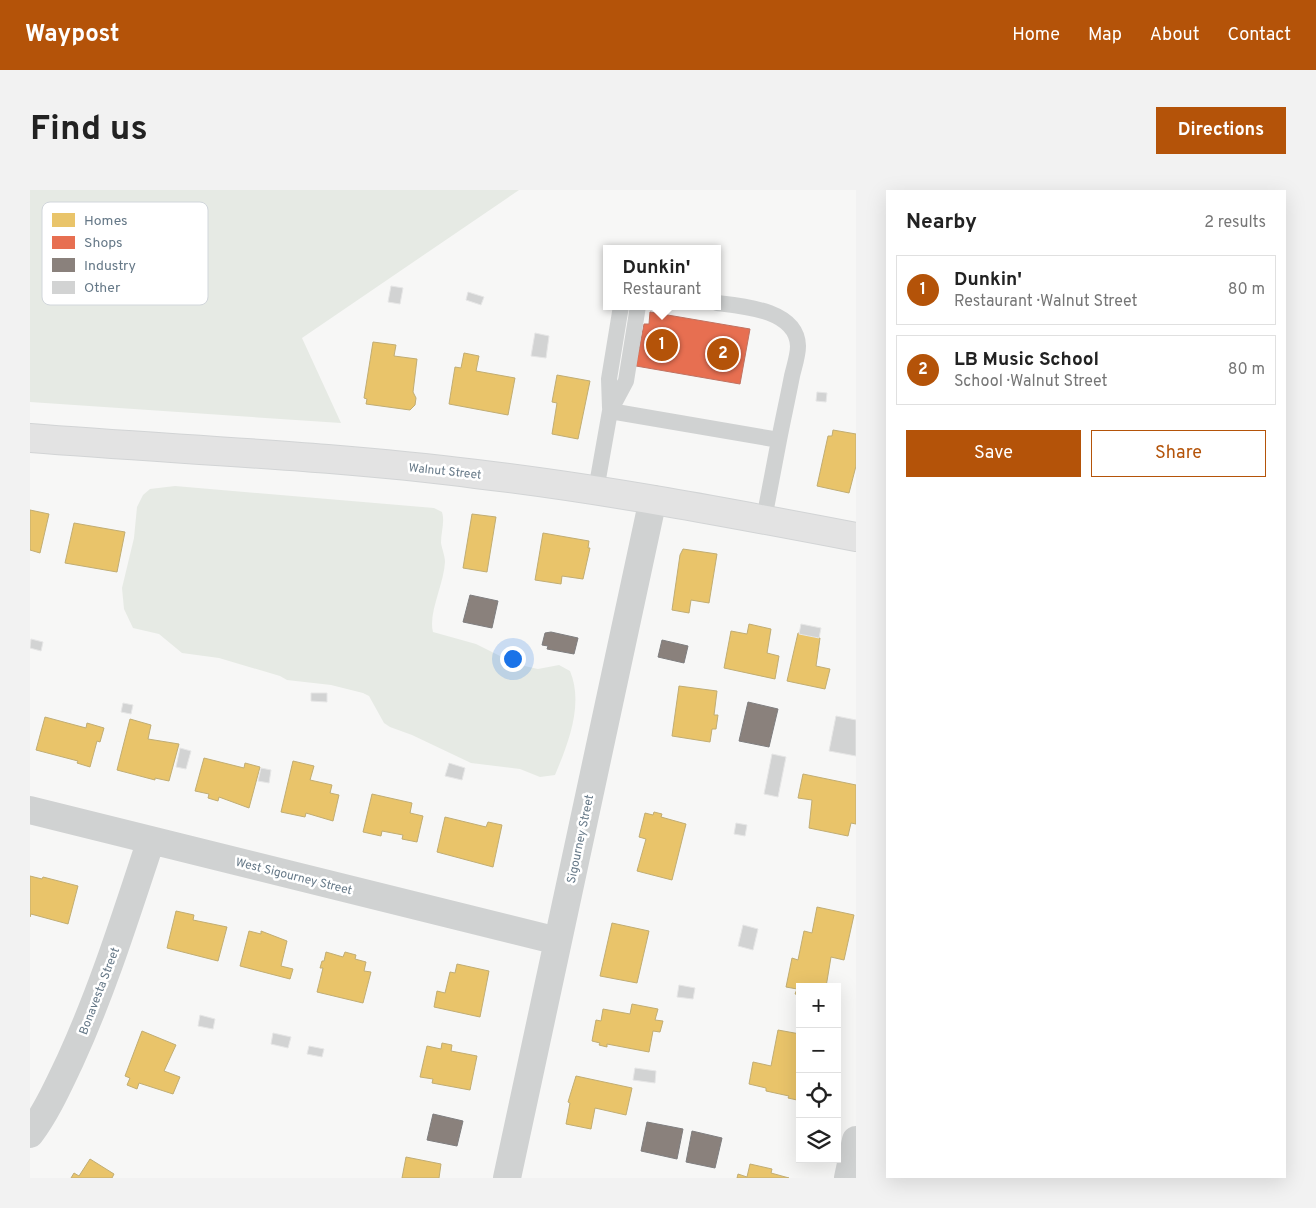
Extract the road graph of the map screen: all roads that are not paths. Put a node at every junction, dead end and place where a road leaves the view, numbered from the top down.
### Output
1 (721, 304) edge
2 (620, 310) edge
3 (637, 310) edge
4 (610, 411) junction
5 (30, 438) edge
6 (779, 440) junction
7 (596, 490) junction
8 (652, 499) junction
9 (764, 519) junction
10 (856, 537) edge
11 (30, 810) edge
12 (152, 840) junction
13 (558, 941) junction
14 (30, 1134) edge
15 (856, 1140) edge
16 (507, 1178) edge
17 (848, 1178) edge

1 - 6 lane
2 - 4 lane
3 - 4 lane
4 - 6 lane
4 - 7 lane
5 - 7 main road, Walnut Street
6 - 9 lane
7 - 8 main road, Walnut Street
8 - 9 main road, Walnut Street
8 - 13 street, Sigourney Street
9 - 10 main road, Walnut Street
11 - 12 street, West Sigourney Street
12 - 13 street, West Sigourney Street
12 - 14 street, Bonavesta Street
13 - 16 street, Sigourney Street
15 - 17 street

